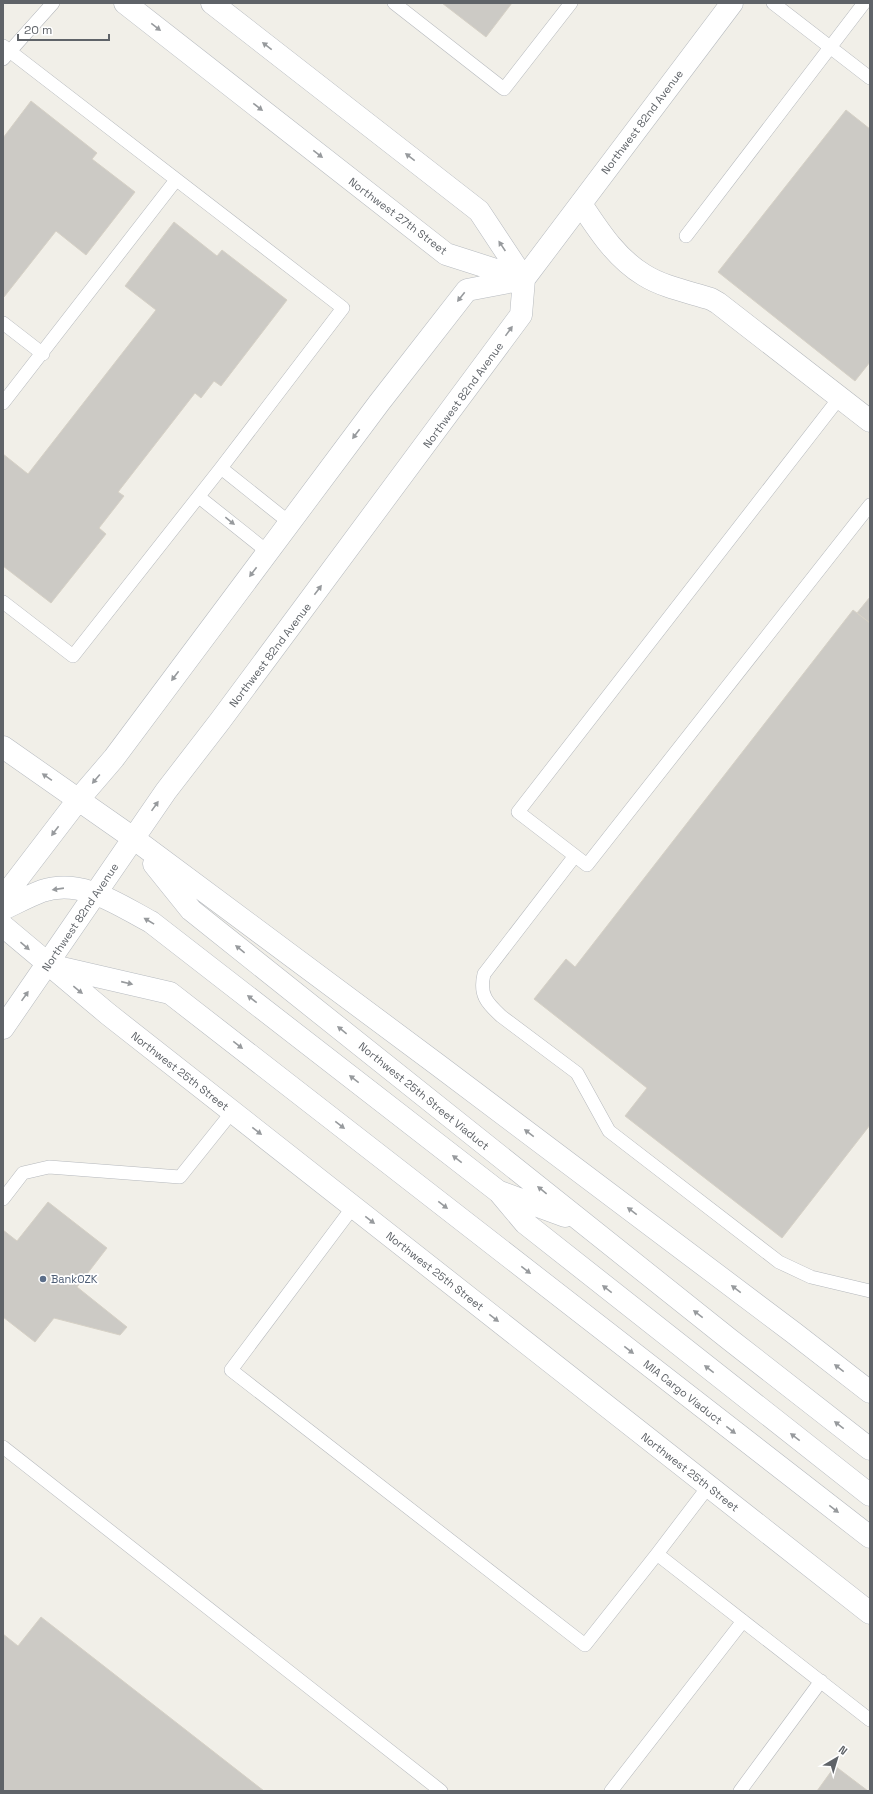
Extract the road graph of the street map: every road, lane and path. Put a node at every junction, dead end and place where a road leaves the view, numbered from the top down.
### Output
1 (53, 3) edge
2 (125, 3) edge
3 (212, 3) edge
4 (394, 3) edge
5 (570, 3) edge
6 (732, 3) edge
7 (773, 3) edge
8 (864, 3) edge
9 (830, 47) junction
10 (5, 52) edge
11 (870, 78) edge
12 (176, 180) junction
13 (581, 204) junction
14 (686, 236) dead end
15 (524, 279) junction
16 (3, 323) edge
17 (43, 354) junction
18 (840, 397) junction
19 (3, 403) edge
20 (870, 421) edge
21 (221, 468) junction
22 (199, 497) junction
23 (870, 505) edge
24 (290, 523) junction
25 (268, 552) junction
26 (3, 602) edge
27 (3, 747) edge
28 (78, 800) junction
29 (133, 838) junction
30 (574, 856) junction
31 (97, 893) junction
32 (3, 898) edge
33 (3, 909) edge
34 (3, 926) edge
35 (48, 965) junction
36 (3, 1028) edge
37 (232, 1112) junction
38 (499, 1192) junction
39 (3, 1198) edge
40 (353, 1207) junction
41 (583, 1223) junction
42 (870, 1291) edge
43 (870, 1392) edge
44 (3, 1447) edge
45 (870, 1449) edge
46 (708, 1487) junction
47 (870, 1495) edge
48 (870, 1537) edge
49 (658, 1554) junction
50 (870, 1613) edge
51 (743, 1621) junction
52 (820, 1681) junction
53 (870, 1720) edge
54 (441, 1791) edge
55 (611, 1791) edge
56 (740, 1791) edge

1 - 10 lane
2 -> 15 main road, Northwest 27th Street
15 -> 3 main road
4 - 5 lane
6 - 13 main road, Northwest 82nd Avenue
7 - 9 lane
8 - 9 lane
9 - 11 lane
9 - 14 lane
10 - 12 lane
12 - 17 lane
12 - 21 lane
13 - 15 main road, Northwest 82nd Avenue
13 - 18 main road
15 -> 24 main road
29 -> 15 main road, Northwest 82nd Avenue
16 - 17 lane
17 - 19 lane
18 - 20 main road
18 - 30 lane
21 - 22 lane
21 - 24 lane
22 -> 25 lane
22 - 26 lane
23 - 30 lane
24 - 25 main road
25 -> 28 main road
28 -> 27 main road
28 - 29 main road
28 -> 32 main road
29 - 31 main road, Northwest 82nd Avenue
41 -> 29 main road, Northwest 25th Street Viaduct
43 -> 29 main road
30 - 42 lane
31 -> 33 main road
31 - 35 main road, Northwest 82nd Avenue
38 -> 31 main road
34 -> 35 main road, Northwest 25th Street
36 -> 35 main road, Northwest 82nd Avenue
35 -> 37 main road, Northwest 25th Street
35 -> 48 main road, MIA Cargo Viaduct
37 - 39 lane
37 -> 40 main road, Northwest 25th Street
38 - 41 main road
47 -> 38 main road
40 -> 46 main road, Northwest 25th Street
40 - 49 lane
45 -> 41 main road, Northwest 25th Street Viaduct
44 - 54 lane
46 - 49 lane
46 - 50 main road, Northwest 25th Street
49 - 51 lane
51 - 52 lane
51 - 55 lane
52 - 53 lane
52 - 56 lane

